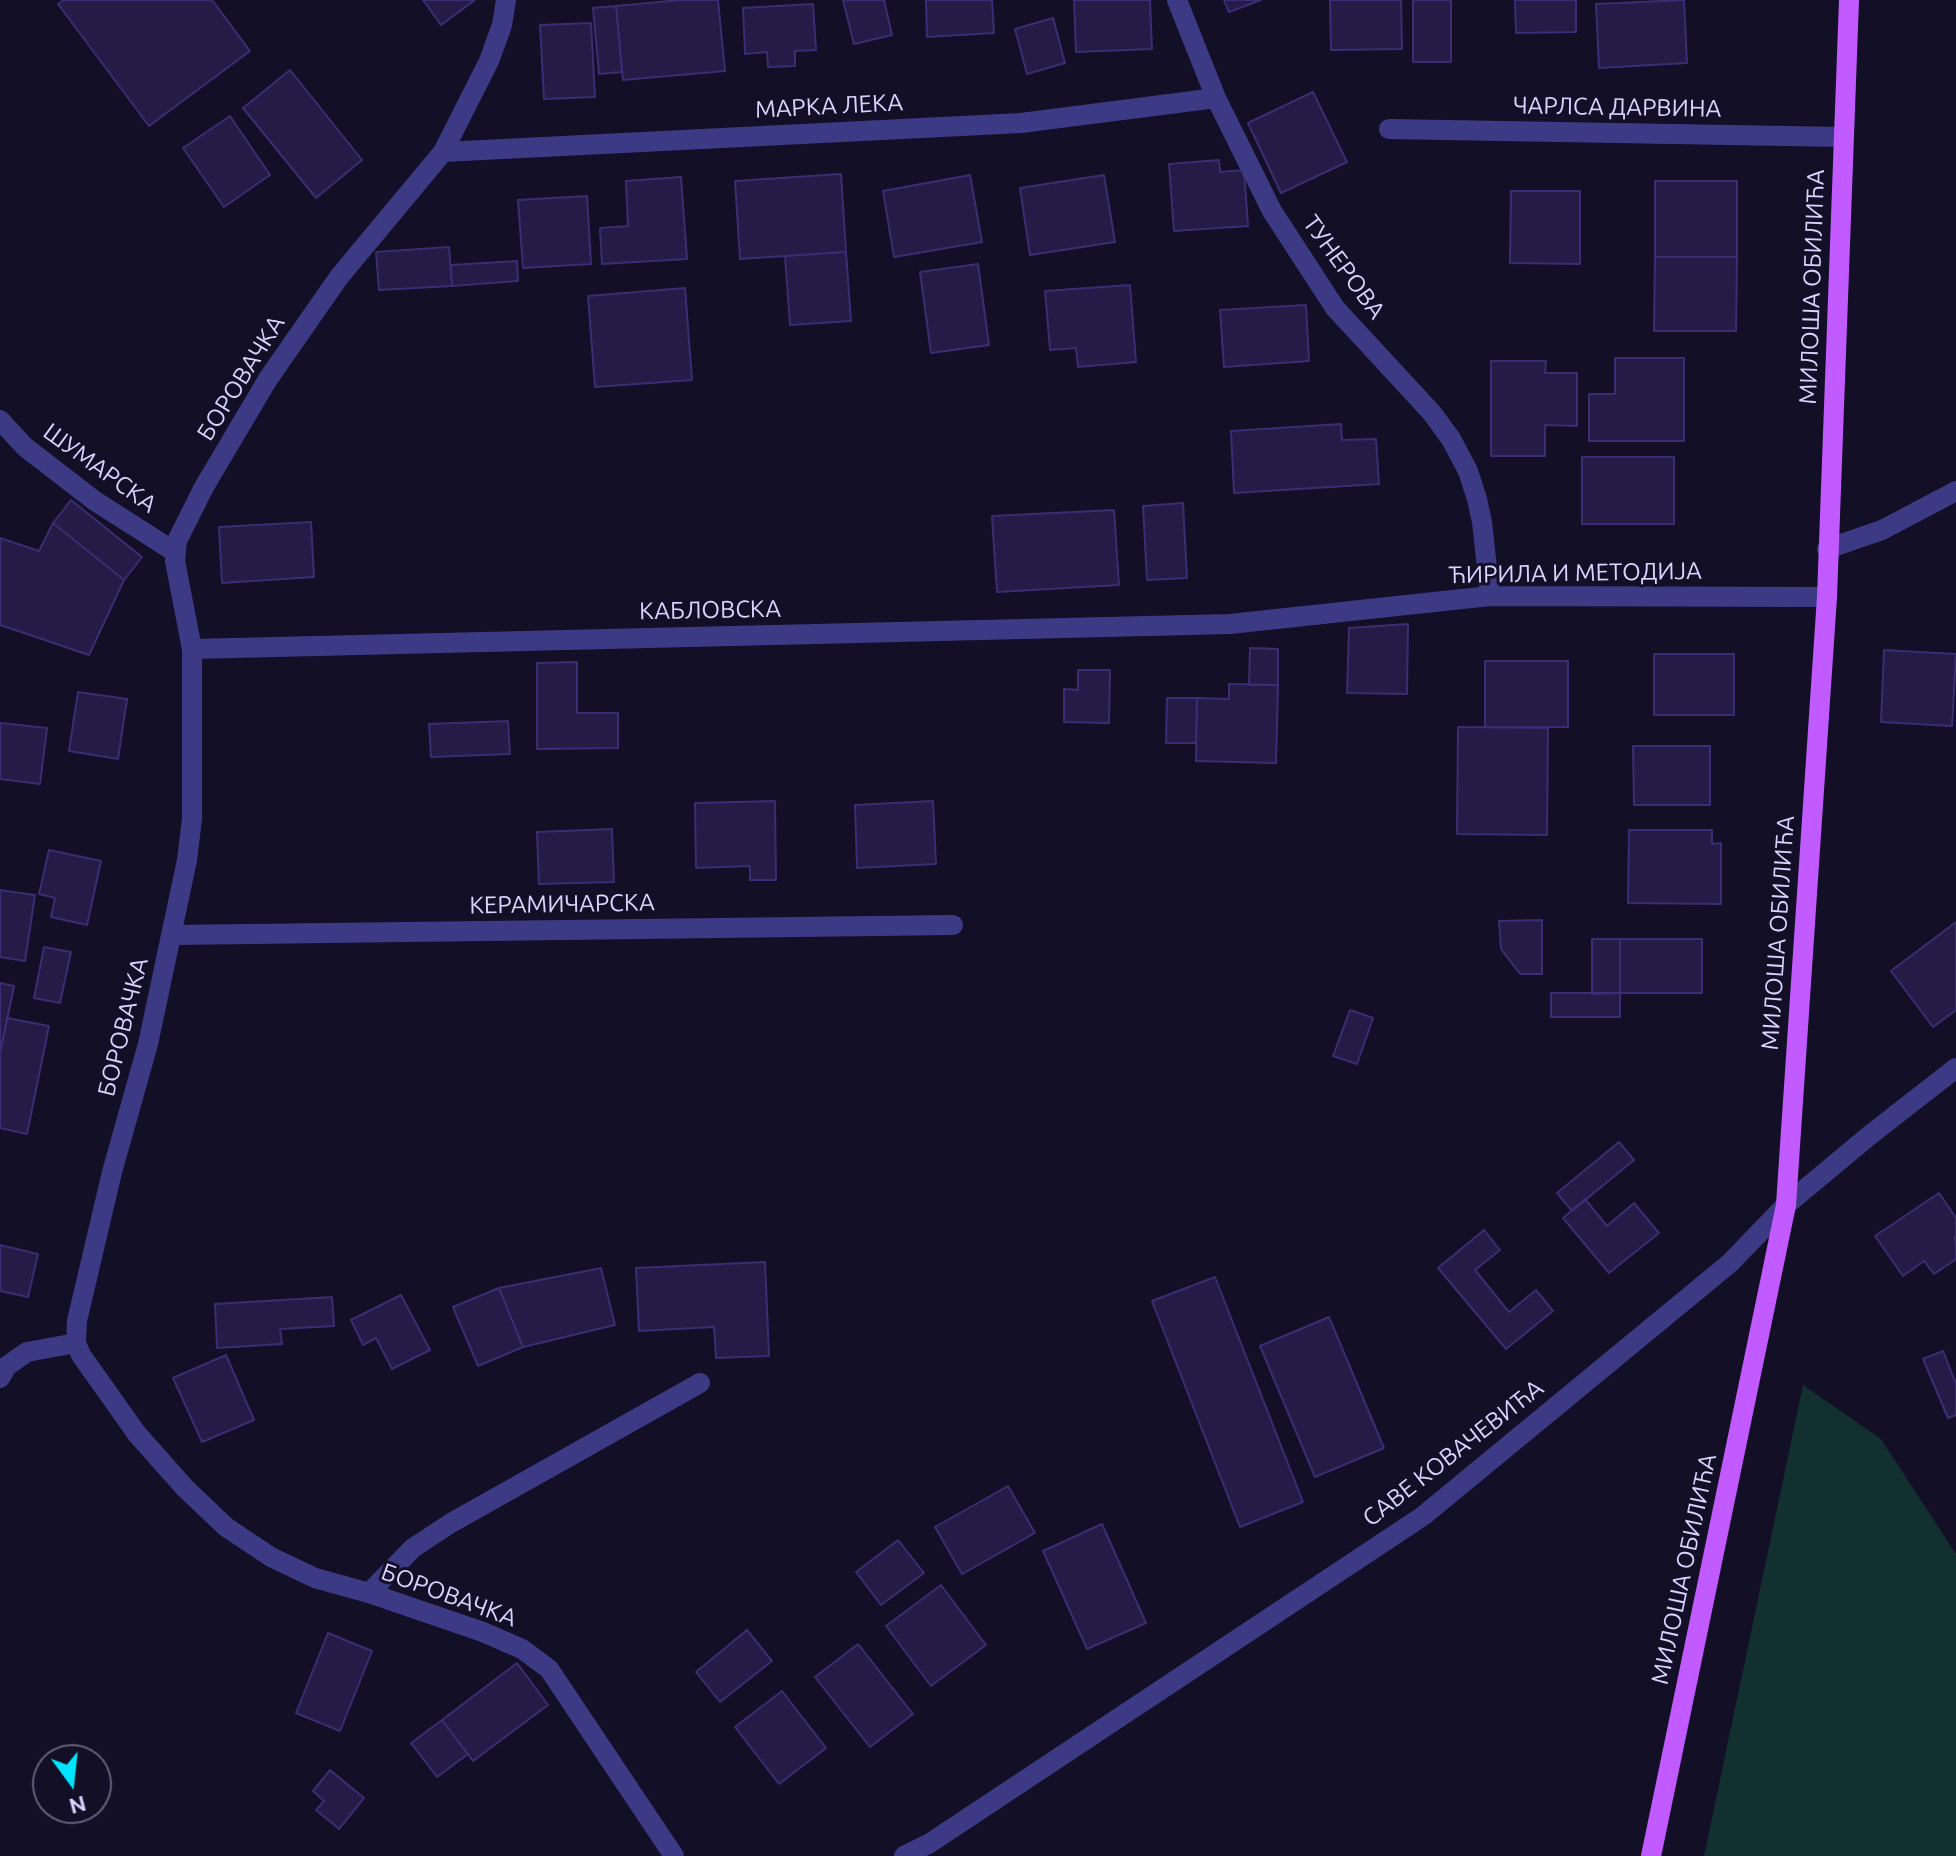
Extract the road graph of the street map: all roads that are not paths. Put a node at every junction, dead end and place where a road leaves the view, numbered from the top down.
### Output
1 (506, 0) edge
2 (1177, 0) edge
3 (1849, 0) edge
4 (1216, 98) junction
5 (1389, 129) dead end
6 (1843, 137) junction
7 (443, 152) junction
8 (0, 420) edge
9 (1956, 491) edge
10 (1827, 549) junction
11 (175, 552) junction
12 (1490, 596) junction
13 (1827, 597) junction
14 (1230, 624) joint
15 (192, 649) junction
16 (953, 925) dead end
17 (172, 935) junction
18 (1956, 1068) edge
19 (1786, 1205) junction
20 (76, 1343) junction
21 (0, 1378) edge
22 (700, 1383) dead end
23 (369, 1593) junction
24 (933, 1850) edge
25 (674, 1856) edge
26 (904, 1856) edge
27 (1651, 1856) edge

1 - 7 street, БОРОВАЧКА
2 - 4 street, ТУНЕРОВА
3 - 6 main road, МИЛОША ОБИЛИЋА
4 - 7 street, МАРКА ЛЕКА
4 - 12 street, ТУНЕРОВА
5 - 6 street, ЧАРЛСА ДАРВИНА
6 - 10 main road, МИЛОША ОБИЛИЋА
7 - 11 street, БОРОВАЧКА
8 - 11 street, ШУМАРСКА
9 - 10 street
10 - 13 main road, МИЛОША ОБИЛИЋА
11 - 15 street, БОРОВАЧКА
12 - 13 street, ЋИРИЛА И МЕТОДИЈА
12 - 14 street, ЋИРИЛА И МЕТОДИЈА
13 - 19 main road, МИЛОША ОБИЛИЋА
14 - 15 street, КАБЛОВСКА
15 - 17 street, БОРОВАЧКА
16 - 17 street, КЕРАМИЧАРСКА
17 - 20 street, БОРОВАЧКА
18 - 19 street, САВЕ КОВАЧЕВИЋА
19 - 24 street, САВЕ КОВАЧЕВИЋА
19 - 27 main road, МИЛОША ОБИЛИЋА
20 - 21 street
20 - 23 street, БОРОВАЧКА
22 - 23 street
23 - 25 street, БОРОВАЧКА
24 - 26 street, САВЕ КОВАЧЕВИЋА

